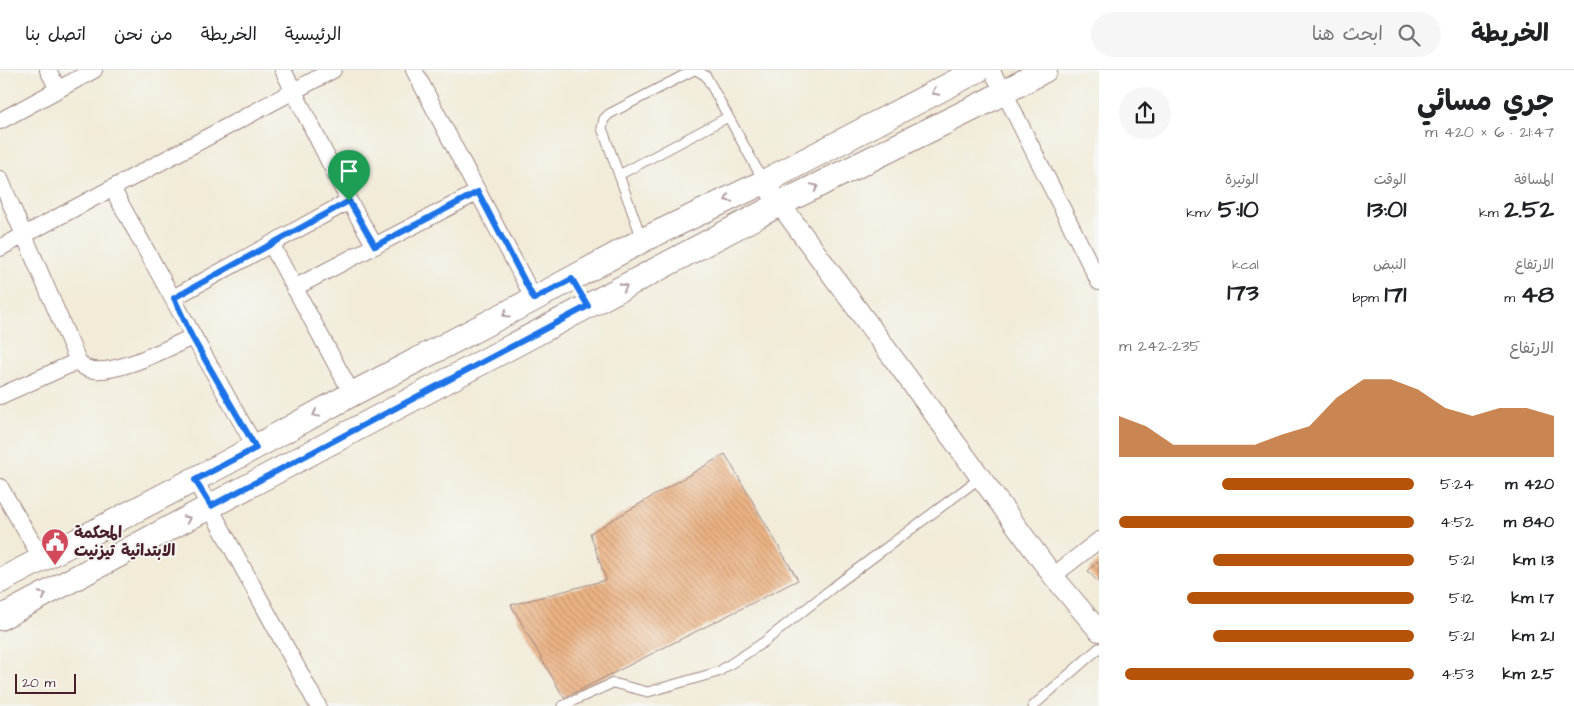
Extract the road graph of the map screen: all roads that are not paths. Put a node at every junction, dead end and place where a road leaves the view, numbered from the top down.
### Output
1 (48, 70) edge
2 (94, 70) edge
3 (283, 70) edge
4 (333, 70) edge
5 (414, 70) edge
6 (695, 70) edge
7 (978, 70) edge
8 (991, 70) edge
9 (1045, 70) edge
10 (58, 89) junction
11 (294, 91) junction
12 (1004, 92) junction
13 (728, 116) junction
14 (0, 121) edge
15 (619, 175) junction
16 (0, 179) edge
17 (764, 182) junction
18 (112, 188) junction
19 (478, 192) junction
20 (349, 201) junction
21 (780, 204) junction
22 (25, 235) junction
23 (643, 240) junction
24 (272, 244) junction
25 (375, 246) junction
26 (0, 248) edge
27 (572, 279) junction
28 (1099, 282) edge
29 (294, 288) junction
30 (174, 298) junction
31 (534, 299) junction
32 (588, 306) junction
33 (482, 327) junction
34 (192, 337) junction
35 (497, 354) junction
36 (78, 360) junction
37 (352, 394) junction
38 (0, 396) edge
39 (256, 448) junction
40 (980, 478) junction
41 (195, 480) junction
42 (0, 487) edge
43 (211, 506) junction
44 (1099, 540) edge
45 (42, 559) junction
46 (1053, 576) junction
47 (0, 581) edge
48 (0, 618) edge
49 (1099, 631) edge
50 (1099, 648) edge
51 (318, 706) edge
52 (562, 706) edge
53 (1033, 706) edge

1 - 10 street
2 - 10 street
3 - 11 street
4 - 11 street
5 - 19 street
6 - 13 lane
6 - 15 lane
7 -> 17 main road
8 - 12 street
9 - 12 main road
10 - 14 street
11 - 18 street
11 - 20 street
21 -> 12 main road
12 - 28 street
13 - 15 lane
13 - 17 lane
15 - 23 lane
16 - 22 street
17 - 21 street
17 -> 23 main road
18 - 22 street
18 - 30 street
19 - 25 street
19 - 31 street
20 - 24 street
20 - 25 street
32 -> 21 main road
21 - 40 street
22 - 26 street
22 - 36 street
23 - 27 main road
24 - 29 street
24 - 30 street
25 - 29 street
27 - 31 main road
27 - 32 main road
29 - 37 street
30 - 34 street
31 -> 33 main road
32 - 35 main road
33 - 35 main road
33 - 37 main road
34 - 36 street
34 - 39 street
35 - 43 main road
36 - 38 street
37 -> 39 main road
39 - 41 main road
40 - 46 street
40 - 52 lane
41 - 43 street
41 - 45 main road
42 - 45 street
48 -> 43 main road
43 - 51 street
44 - 46 street
45 - 47 main road
46 - 49 street
50 - 53 lane

